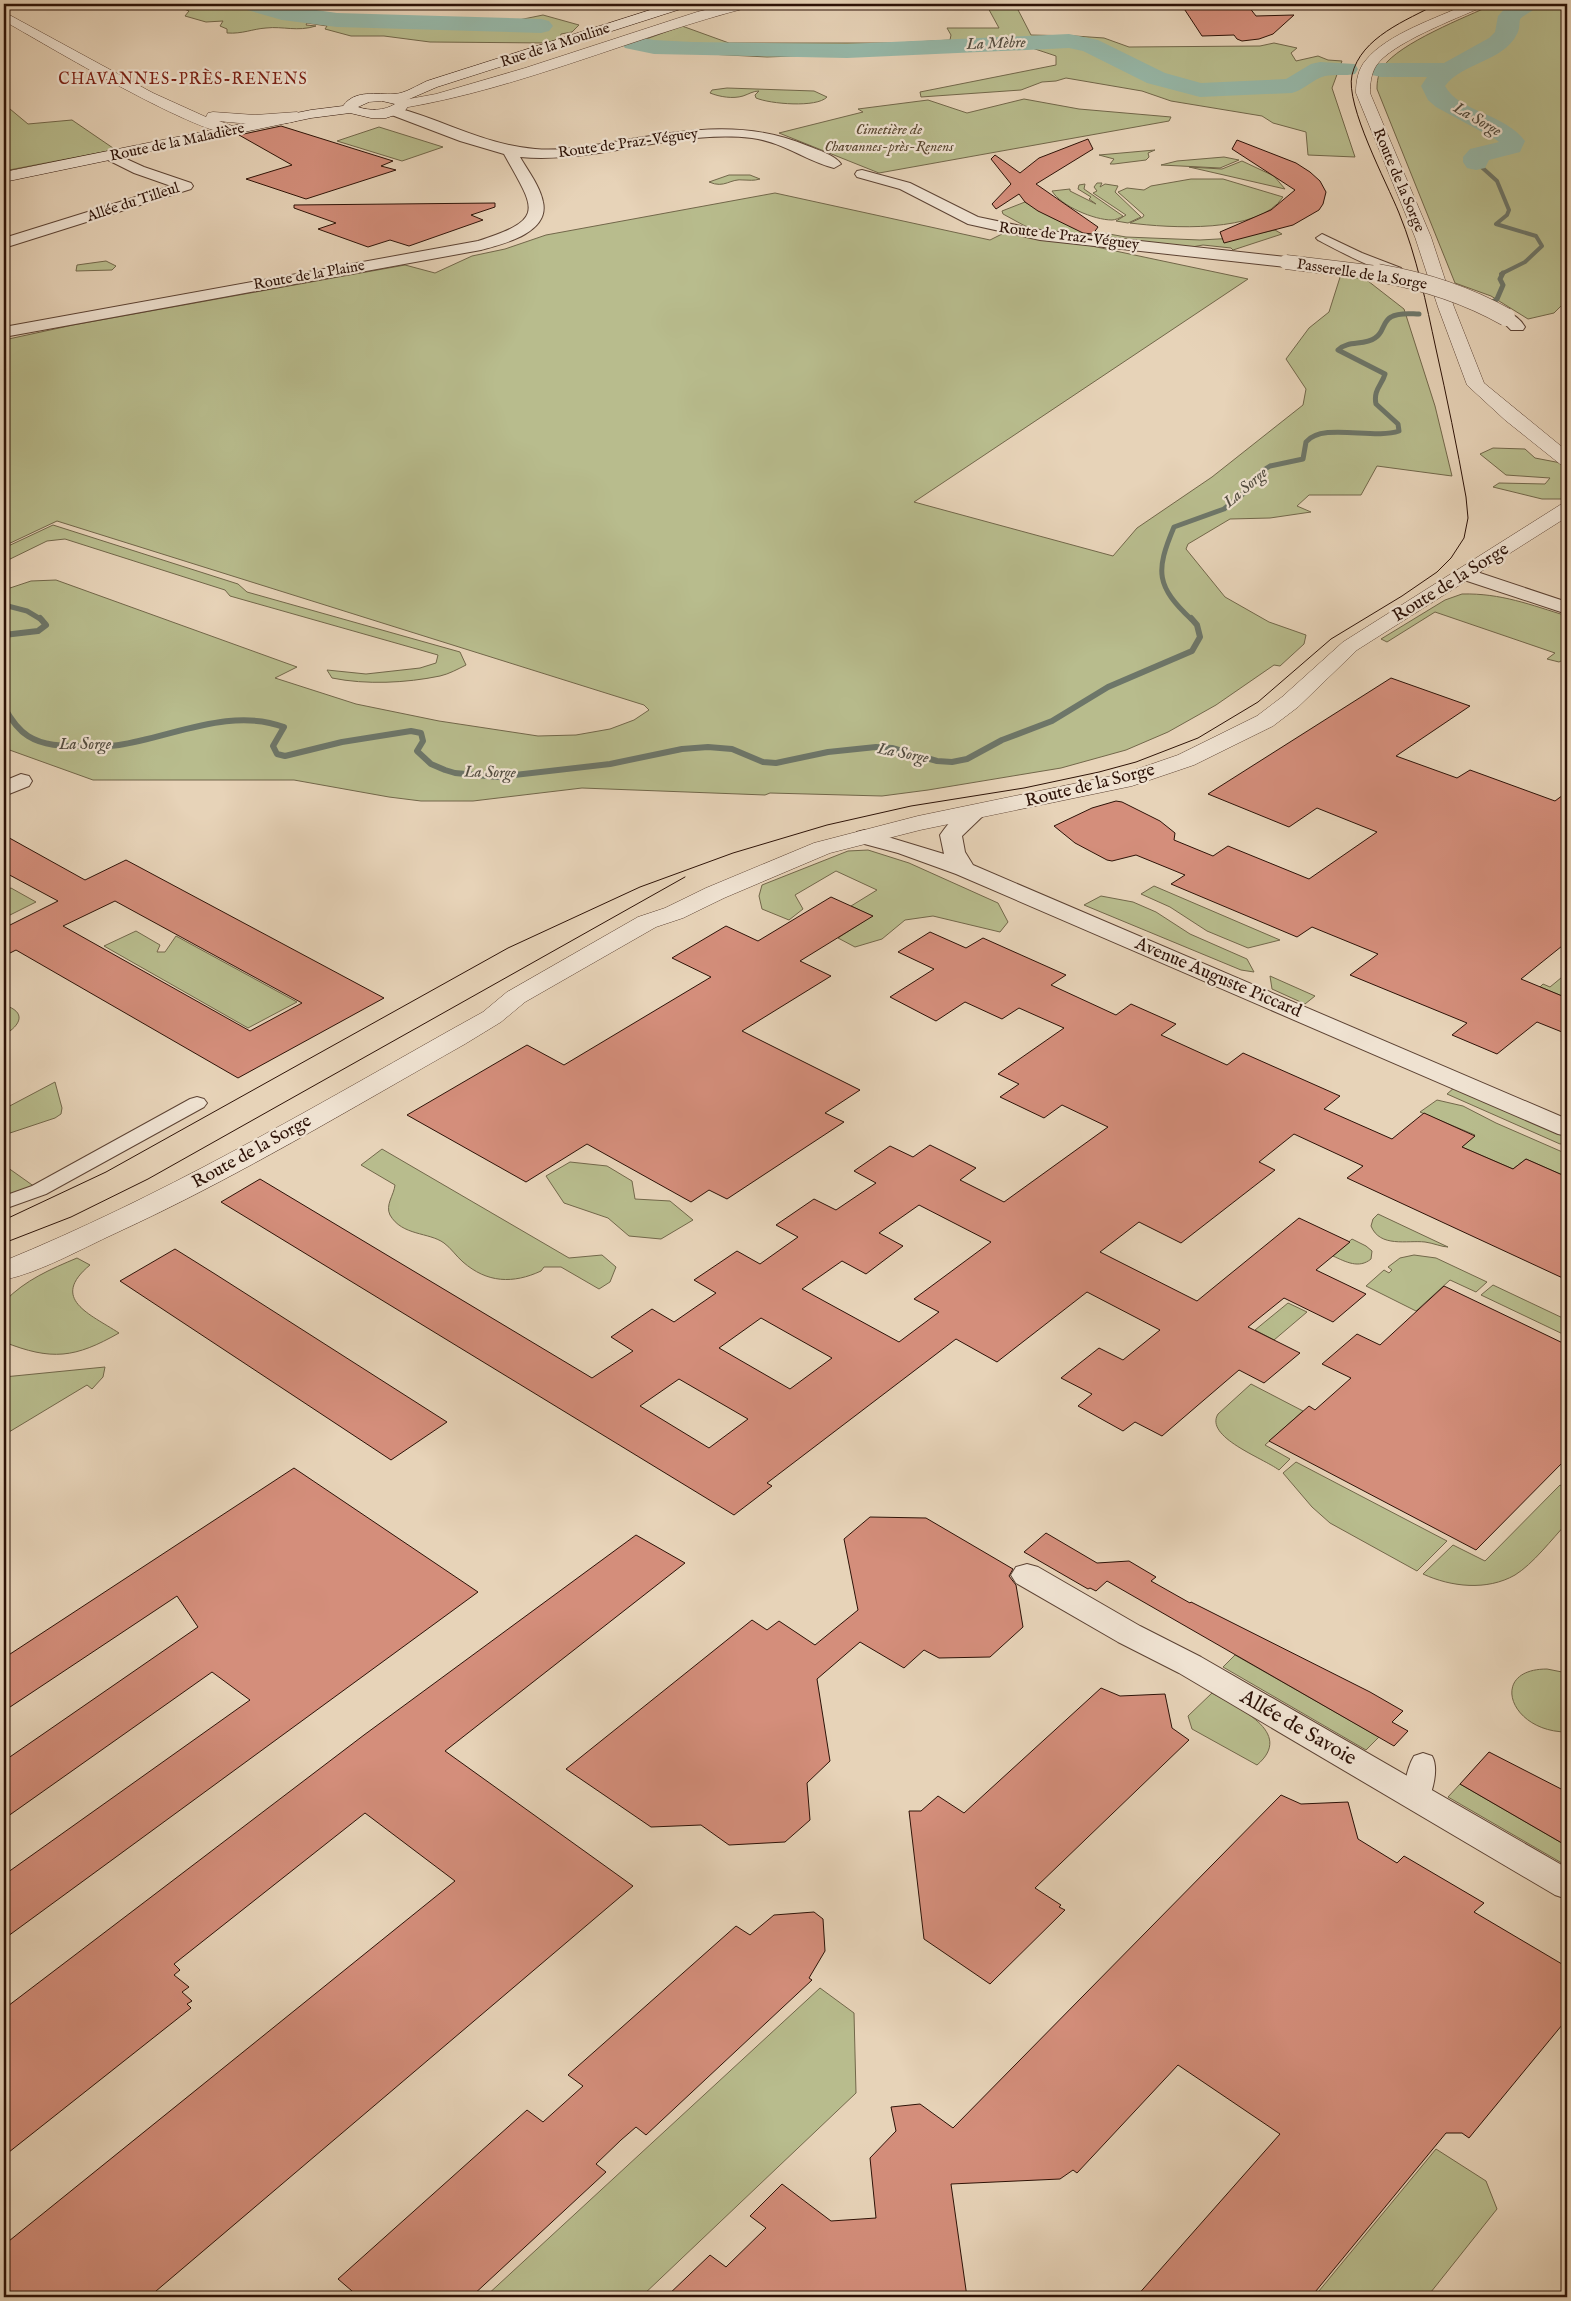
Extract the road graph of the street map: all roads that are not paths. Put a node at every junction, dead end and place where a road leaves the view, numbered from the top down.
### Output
1 (682, 4) edge
2 (745, 4) edge
3 (1476, 4) edge
4 (4, 16) edge
5 (397, 105) junction
6 (180, 110) junction
7 (311, 114) junction
8 (196, 118) junction
9 (233, 131) junction
10 (181, 141) junction
11 (510, 151) junction
12 (110, 156) junction
13 (834, 164) dead end
14 (862, 174) dead end
15 (4, 177) edge
16 (1322, 238) dead end
17 (4, 243) edge
18 (1286, 262) joint
19 (1397, 271) dead end
20 (1511, 322) dead end
21 (4, 332) edge
22 (1567, 460) edge
23 (1567, 510) edge
24 (1465, 574) junction
25 (1567, 608) edge
26 (976, 812) junction
27 (865, 837) junction
28 (963, 868) junction
29 (197, 1103) dead end
30 (1567, 1128) edge
31 (4, 1202) edge
32 (4, 1272) edge
33 (1027, 1575) dead end
34 (1424, 1763) dead end
35 (1417, 1797) junction
36 (1567, 1885) edge

1 - 5 street
2 - 5 street, Rue de la Mouline
3 - 22 street, Route de la Sorge
4 - 6 street
5 - 7 street, Route de la Maladière
5 - 11 street, Route de Praz-Véguey
6 - 7 street
6 - 8 street
7 - 9 street, Route de la Maladière
8 - 9 street
8 - 10 street
9 - 10 street, Route de la Maladière
10 - 12 street, Route de la Maladière
11 - 13 street, Route de Praz-Véguey
11 - 21 street, Route de la Plaine
12 - 15 street, Route de la Maladière
12 - 17 street, Allée du Tilleul
14 - 18 street, Route de Praz-Véguey
16 - 19 street
18 - 20 street, Passerelle de la Sorge, bridge
23 - 24 street, Route de la Sorge
24 - 25 street
24 - 26 street, Route de la Sorge
26 - 27 street, Route de la Sorge
26 - 28 street
27 - 28 street, Avenue Auguste Piccard
27 - 32 street, Route de la Sorge
28 - 30 street, Avenue Auguste Piccard
29 - 31 street
33 - 35 street, Allée de Savoie
34 - 35 street
35 - 36 street, Allée de Savoie

